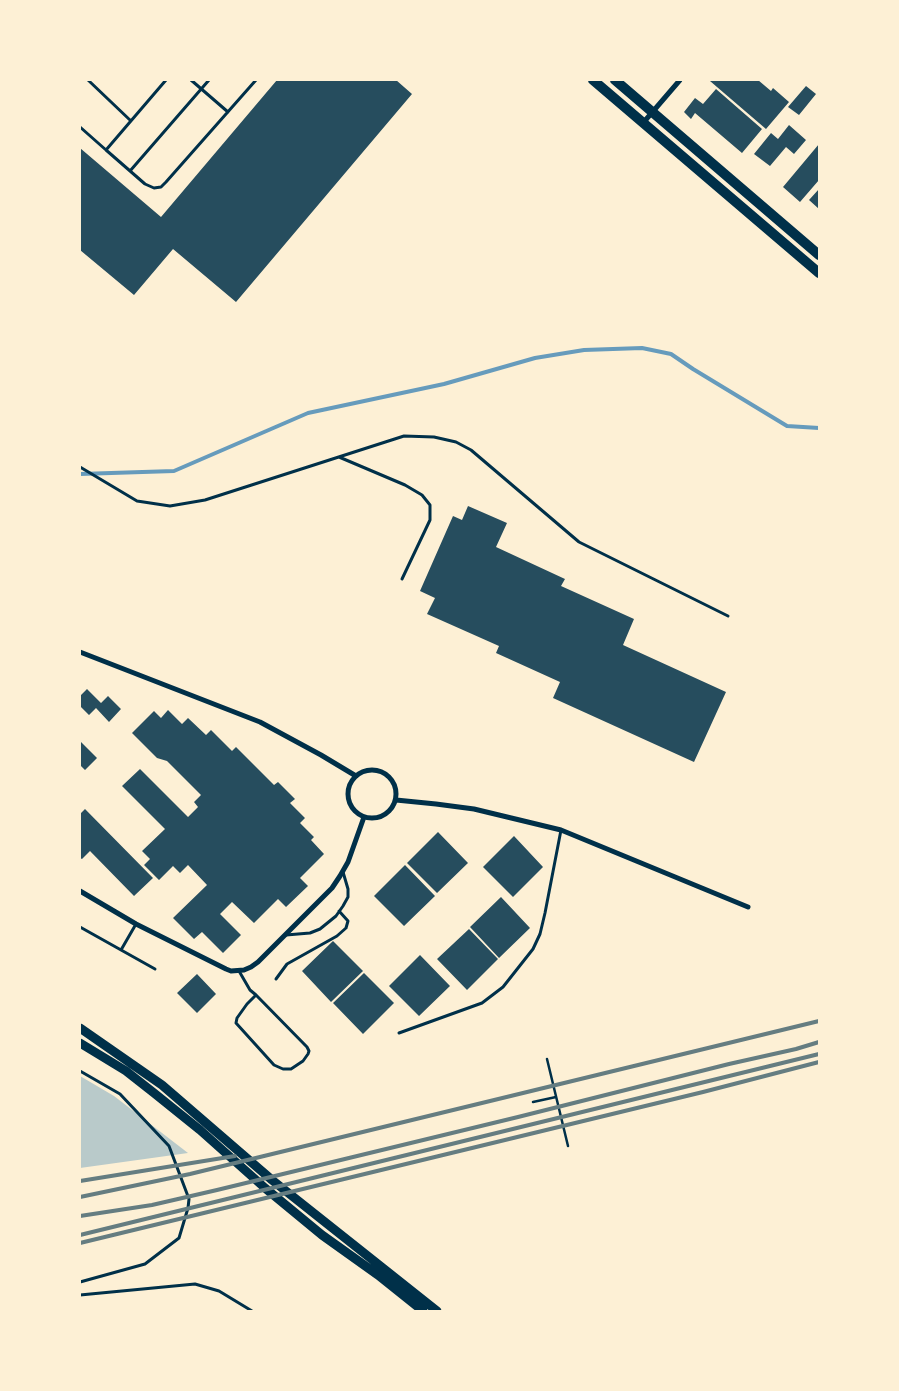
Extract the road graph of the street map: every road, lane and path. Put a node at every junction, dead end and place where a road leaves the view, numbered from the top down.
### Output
1 (88, 80) edge
2 (166, 80) edge
3 (191, 80) edge
4 (210, 80) edge
5 (256, 80) edge
6 (593, 80) edge
7 (615, 80) edge
8 (680, 80) edge
9 (201, 89) junction
10 (228, 112) junction
11 (652, 112) junction
12 (131, 121) junction
13 (643, 123) junction
14 (80, 127) edge
15 (106, 150) junction
16 (130, 171) junction
17 (819, 255) edge
18 (819, 273) edge
19 (338, 457) junction
20 (80, 467) edge
21 (402, 579) dead end
22 (728, 616) dead end
23 (80, 652) edge
24 (356, 776) junction
25 (396, 800) junction
26 (364, 817) junction
27 (561, 830) junction
28 (343, 872) junction
29 (80, 891) edge
30 (748, 907) dead end
31 (340, 912) junction
32 (136, 924) junction
33 (80, 928) edge
34 (285, 935) junction
35 (121, 950) junction
36 (155, 969) dead end
37 (239, 971) junction
38 (276, 979) dead end
39 (256, 995) junction
40 (80, 1028) edge
41 (400, 1033) dead end
42 (80, 1043) edge
43 (547, 1060) dead end
44 (80, 1071) edge
45 (556, 1097) junction
46 (533, 1102) dead end
47 (203, 1127) junction
48 (568, 1146) dead end
49 (80, 1282) edge
50 (80, 1295) edge
51 (252, 1311) edge
52 (423, 1311) edge
53 (437, 1311) edge

1 - 12 lane
2 - 12 lane
3 - 9 lane
4 - 9 lane
5 - 10 lane
6 - 13 main road
7 - 11 main road
8 - 11 street
9 - 10 lane
9 - 16 lane
10 - 16 lane
11 - 13 street
11 - 17 main road
12 - 15 lane
13 - 18 main road
14 - 15 lane
15 - 16 lane
19 - 20 lane
19 - 21 lane
19 - 22 lane
23 - 24 street
24 - 25 street
24 - 26 street
25 - 26 street
25 - 27 street
26 - 28 street
27 - 30 street
27 - 41 lane
28 - 31 lane
28 - 34 street
29 - 32 street
31 - 34 lane
31 - 38 lane
32 - 35 lane
32 - 37 street
33 - 35 lane
34 - 37 street
35 - 36 lane
37 - 39 lane
39 - 39 lane
40 - 47 street
42 - 47 street
43 - 45 path
44 - 49 lane
45 - 46 path
45 - 48 path
47 - 52 street
47 - 53 street
50 - 51 lane

